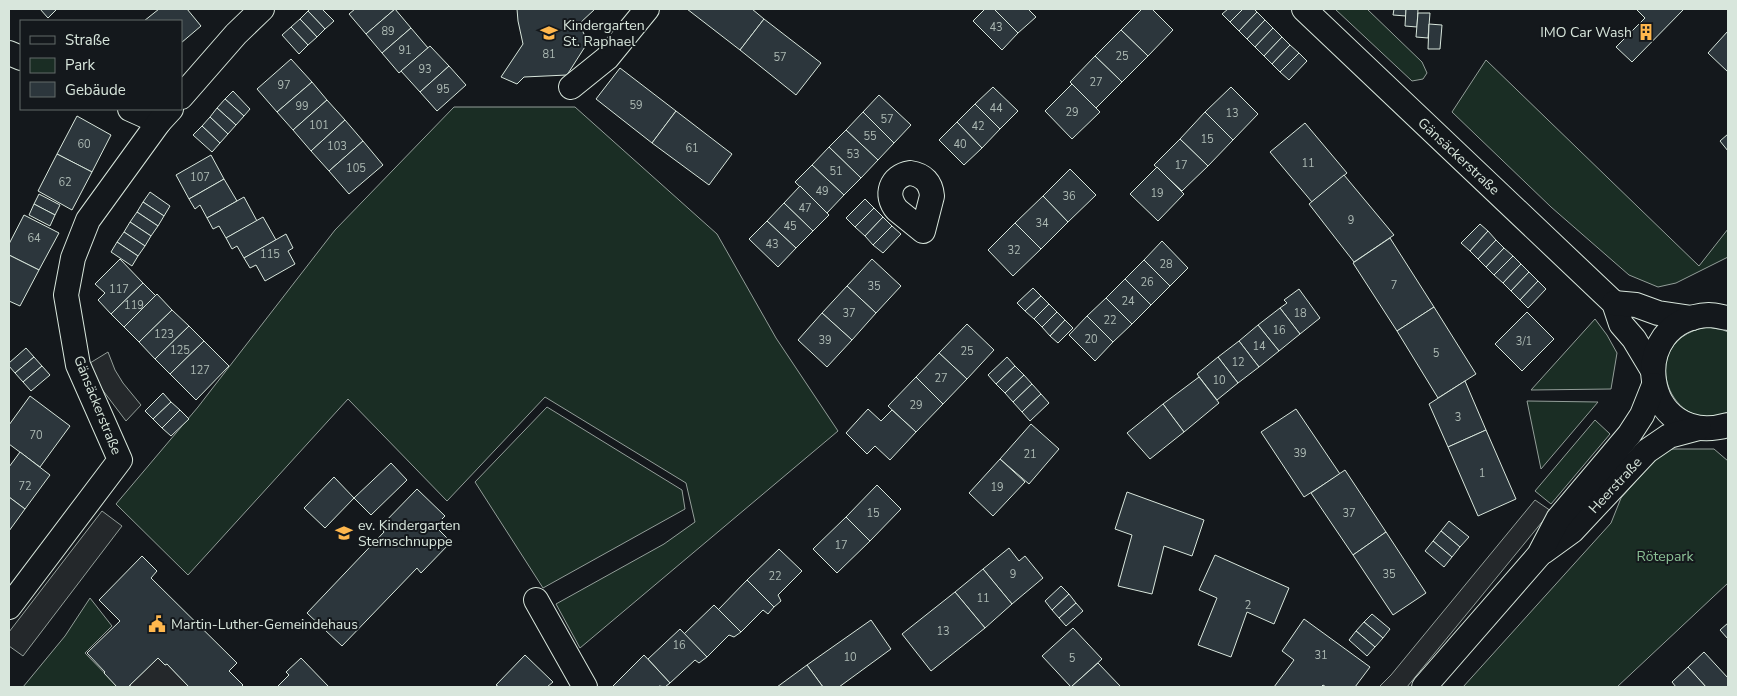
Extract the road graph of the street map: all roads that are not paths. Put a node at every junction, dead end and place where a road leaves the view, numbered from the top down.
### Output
1 (262, 9) edge
2 (647, 9) edge
3 (1304, 9) edge
4 (571, 87) dead end
5 (182, 96) edge
6 (136, 110) edge
7 (165, 115) edge
8 (1614, 303) junction
9 (1715, 314) edge
10 (1653, 377) junction
11 (1718, 429) edge
12 (1539, 555) junction
13 (536, 600) dead end
14 (9, 607) edge
15 (585, 687) edge
16 (1424, 687) edge

1 - 5 street
2 - 4 street
3 - 8 street, Gänsäckerstraße
6 - 7 street
7 - 14 street, Gänsäckerstraße
8 - 9 street
8 - 10 street, Gänsäckerstraße
9 - 10 street, Heerstraße
10 - 11 street, Gänsäckerstraße
10 - 12 street, Heerstraße
11 - 12 street, Heerstraße
12 - 16 street, Heerstraße
13 - 15 street

